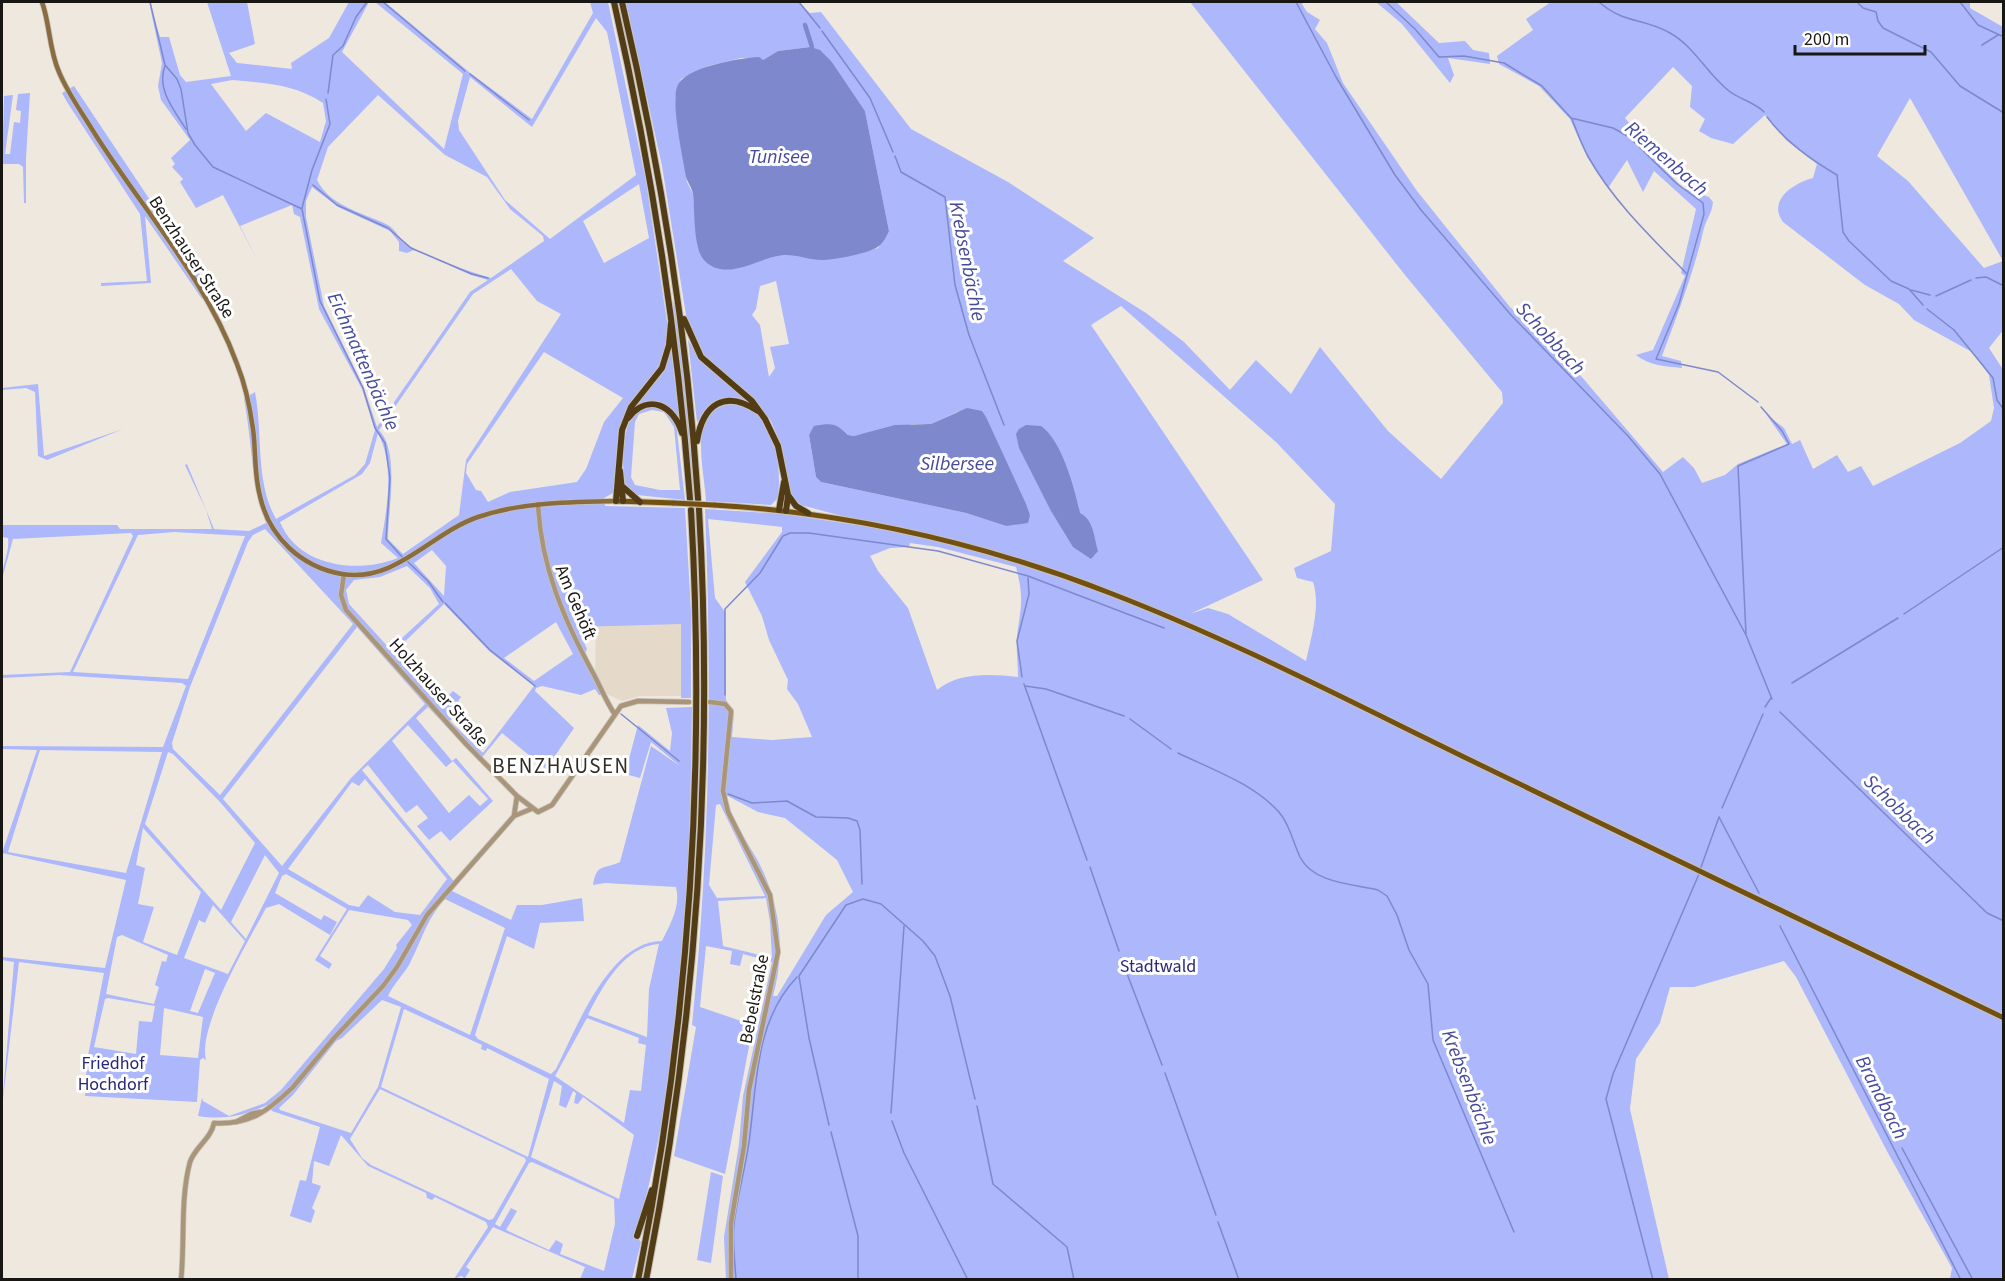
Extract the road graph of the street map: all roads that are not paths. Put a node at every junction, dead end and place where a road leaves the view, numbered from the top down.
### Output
1 (42, 2) edge
2 (614, 2) edge
3 (622, 2) edge
4 (679, 301) junction
5 (672, 314) junction
6 (761, 413) junction
7 (624, 423) junction
8 (686, 448) junction
9 (695, 453) junction
10 (620, 467) junction
11 (784, 481) junction
12 (623, 487) junction
13 (788, 495) junction
14 (690, 498) dead end
15 (698, 499) dead end
16 (619, 501) junction
17 (640, 502) junction
18 (538, 504) junction
19 (699, 509) dead end
20 (691, 510) dead end
21 (779, 510) junction
22 (786, 511) junction
23 (808, 513) junction
24 (344, 574) junction
25 (689, 702) dead end
26 (711, 702) dead end
27 (610, 705) junction
28 (619, 708) junction
29 (614, 713) junction
30 (517, 796) junction
31 (531, 809) junction
32 (514, 816) junction
33 (2004, 1018) edge
34 (656, 1181) junction
35 (638, 1236) dead end
36 (181, 1280) edge
37 (638, 1280) edge
38 (646, 1280) edge
39 (731, 1280) edge

1 - 24 main road, Benzhauser Straße
2 - 5 highway
3 - 4 highway
4 - 6 highway
4 - 9 highway
5 - 7 highway
5 - 8 highway
6 - 9 highway
6 - 11 highway
7 - 8 highway
7 - 10 highway
8 - 14 highway
9 - 15 highway
10 - 12 highway
10 - 16 highway
11 - 13 highway
11 - 21 highway
12 - 16 highway
12 - 17 highway
13 - 22 highway
13 - 23 highway
16 - 17 main road
16 - 18 main road, Benzhauser Straße
17 - 21 main road, bridge
18 - 24 main road, Benzhauser Straße
18 - 27 street, Am Gehöft
19 - 38 highway
20 - 34 highway
21 - 22 main road
22 - 23 main road
23 - 33 main road
24 - 30 street, Holzhauser Straße
25 - 28 street
26 - 39 street, Bebelstraße
27 - 28 street
27 - 29 street, Am Gehöft
28 - 29 street
29 - 31 street
30 - 31 street, Holzhauser Straße
30 - 32 street
31 - 32 street
32 - 36 street
34 - 35 highway
34 - 37 highway

